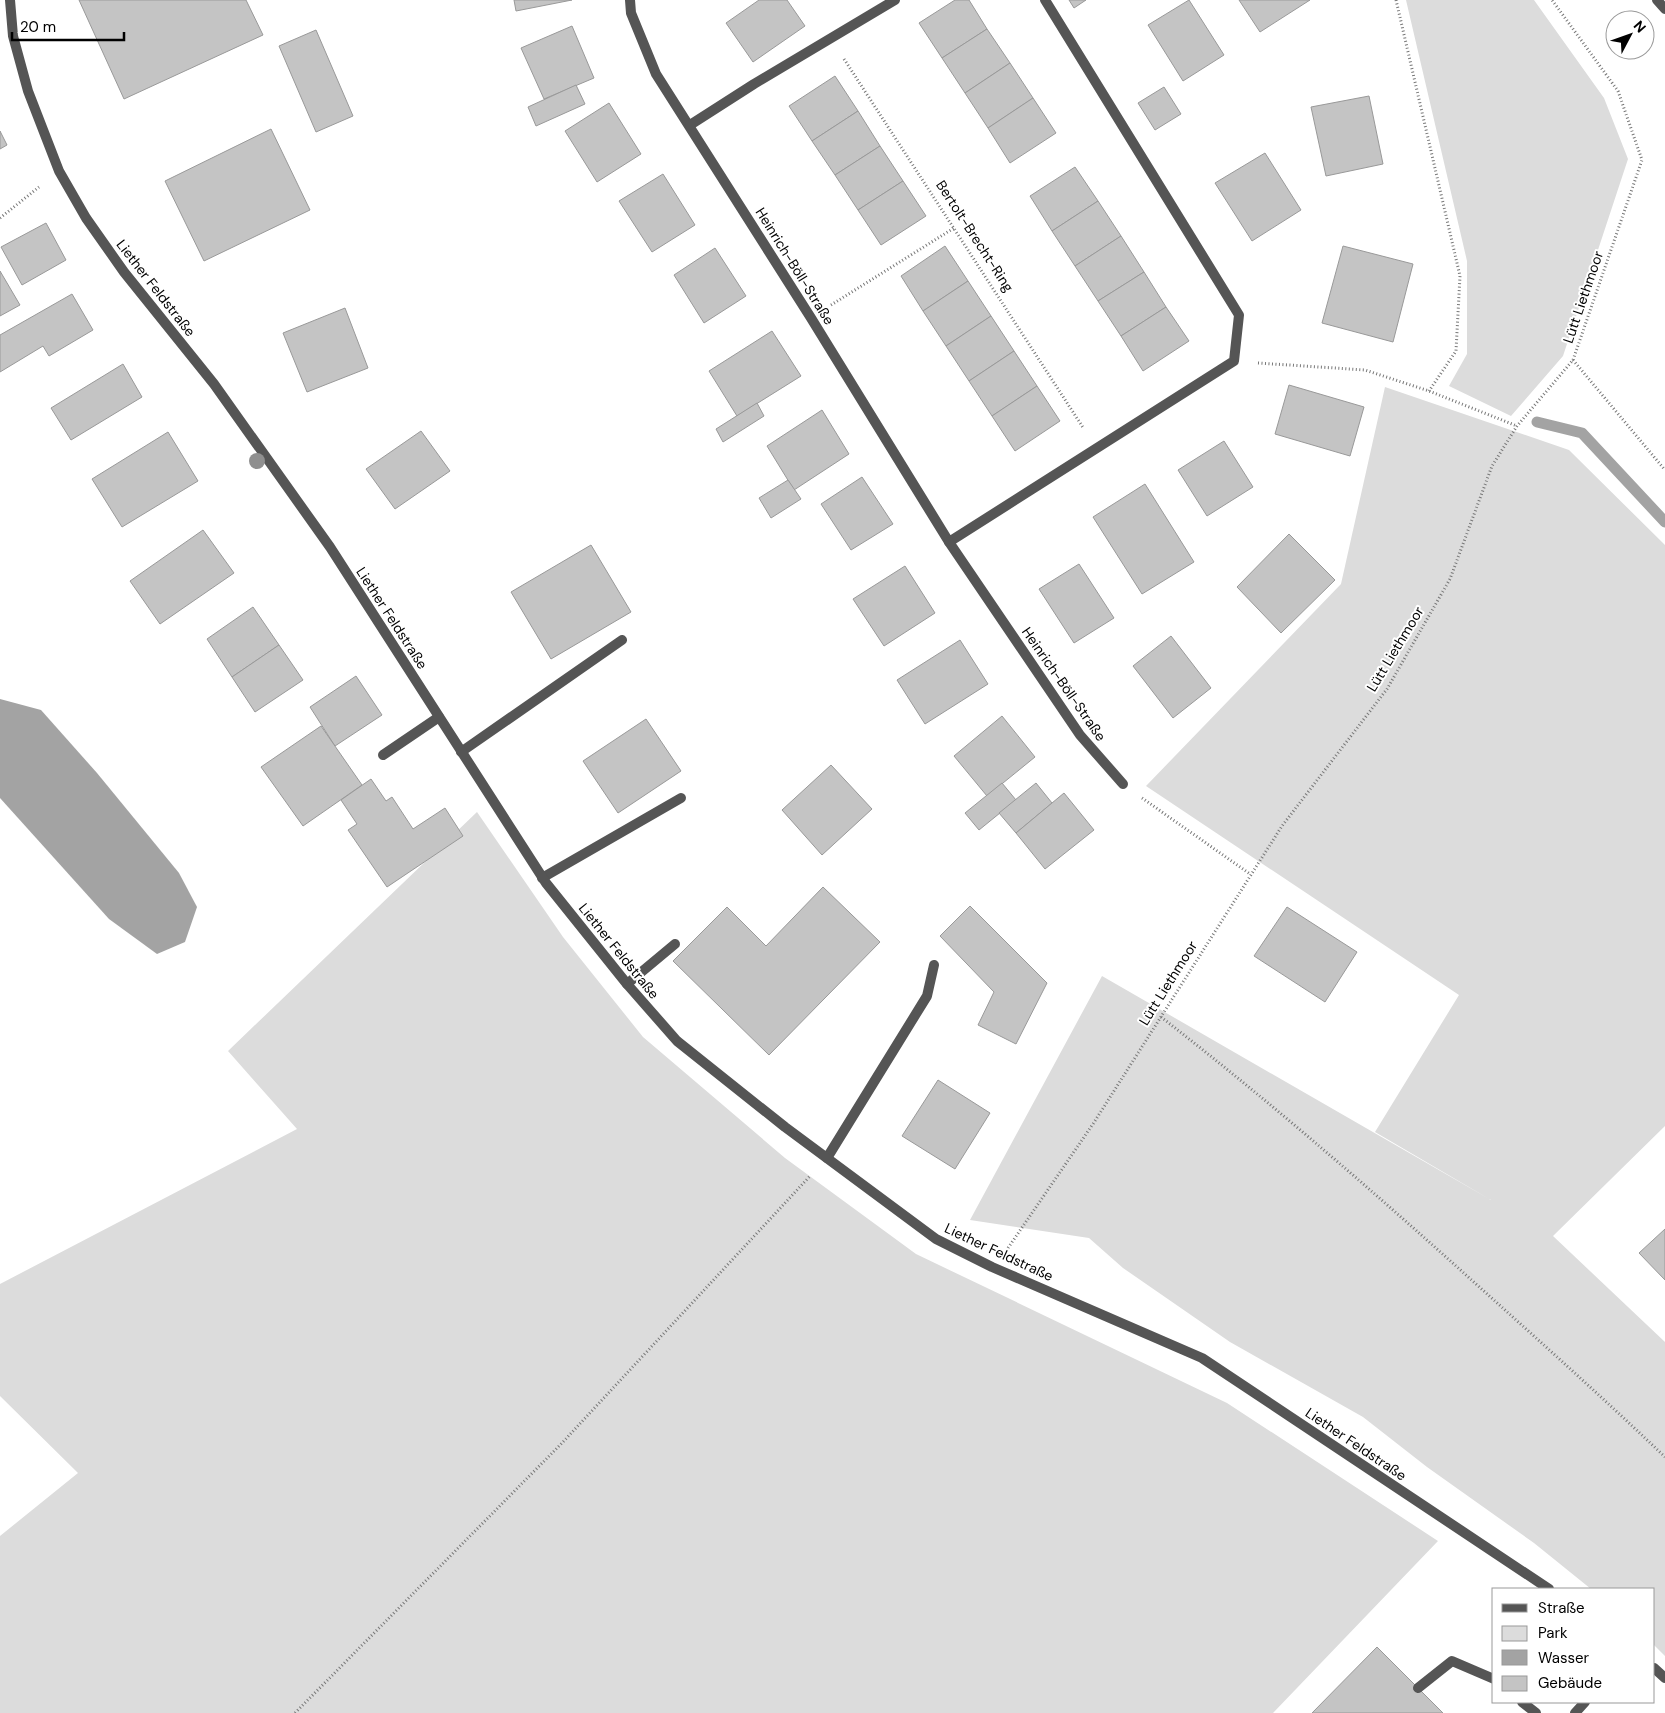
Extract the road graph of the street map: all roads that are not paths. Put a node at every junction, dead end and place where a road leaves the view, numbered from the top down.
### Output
1 (10, 0) edge
2 (630, 0) edge
3 (895, 0) edge
4 (1045, 0) edge
5 (1657, 0) edge
6 (1665, 9) edge
7 (690, 125) junction
8 (949, 542) junction
9 (622, 640) dead end
10 (439, 716) junction
11 (461, 752) junction
12 (384, 755) dead end
13 (1123, 784) road end
14 (681, 798) dead end
15 (542, 878) junction
16 (675, 944) dead end
17 (934, 965) dead end
18 (627, 984) junction
19 (826, 1158) junction
20 (1548, 1588) edge
21 (1655, 1669) edge
22 (1492, 1677) edge
23 (1665, 1678) edge
24 (1418, 1688) dead end
25 (1523, 1703) edge
26 (1584, 1703) edge
27 (1536, 1713) edge
28 (1575, 1713) edge

1 - 10 street, Liether Feldstraße
2 - 7 street, Heinrich-Böll-Straße
3 - 7 street
4 - 8 street
5 - 6 street
7 - 8 street, Heinrich-Böll-Straße
8 - 13 street, Heinrich-Böll-Straße
9 - 11 street
10 - 11 street, Liether Feldstraße
10 - 12 street
11 - 15 street, Liether Feldstraße
14 - 15 street
15 - 18 street, Liether Feldstraße
16 - 18 street
17 - 19 street
18 - 19 street, Liether Feldstraße
19 - 20 street, Liether Feldstraße
21 - 23 street
22 - 24 street
25 - 27 street
26 - 28 street

